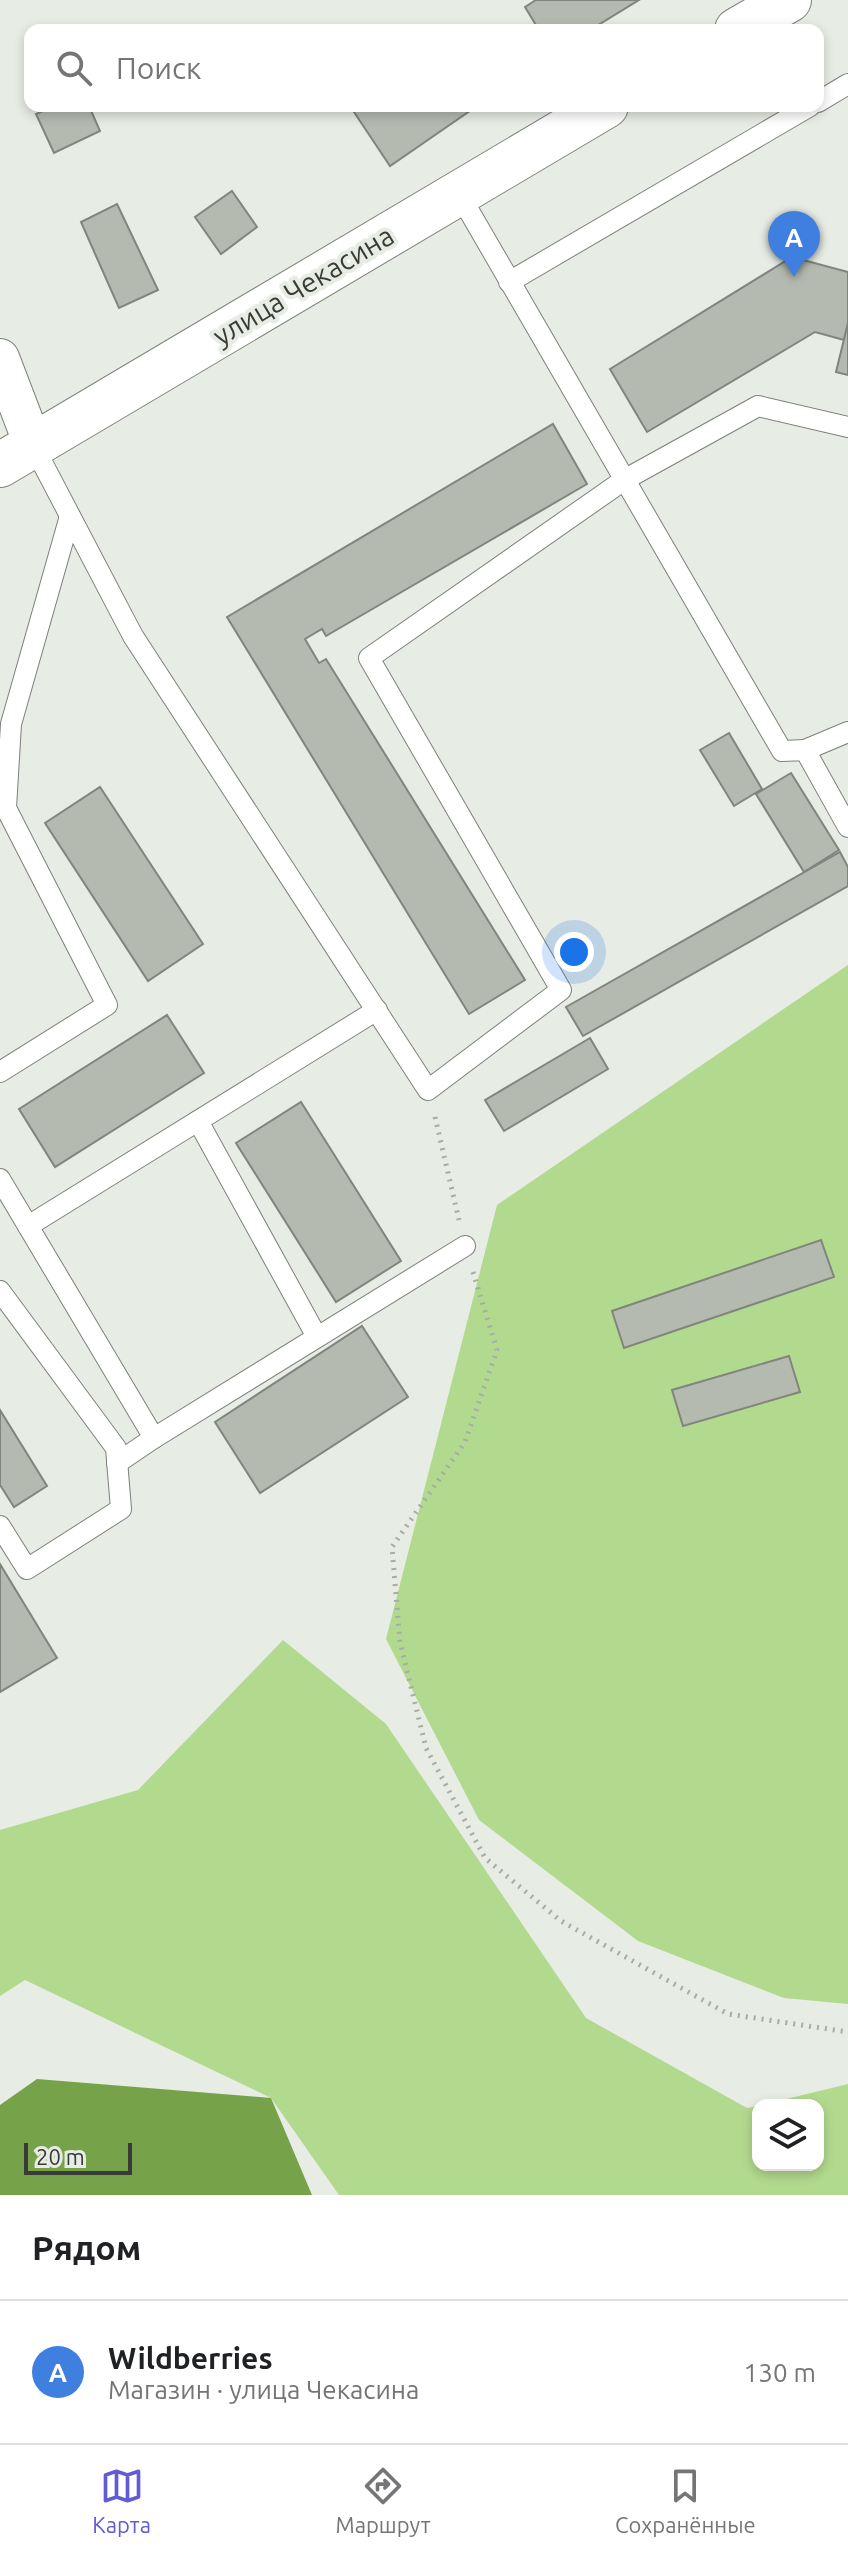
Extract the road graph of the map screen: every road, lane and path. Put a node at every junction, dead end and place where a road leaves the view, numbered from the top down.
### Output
1 (789, 0) edge
2 (747, 24) edge
3 (848, 84) edge
4 (824, 98) edge
5 (596, 112) edge
6 (800, 112) edge
7 (458, 192) junction
8 (509, 282) junction
9 (0, 358) edge
10 (848, 427) edge
11 (17, 456) edge
12 (624, 480) junction
13 (70, 516) junction
14 (848, 732) edge
15 (805, 750) junction
16 (4, 795) edge
17 (848, 827) edge
18 (377, 1010) junction
19 (0, 1072) edge
20 (428, 1090) junction
21 (198, 1121) junction
22 (0, 1179) edge
23 (28, 1226) junction
24 (465, 1246) junction
25 (0, 1291) edge
26 (317, 1337) junction
27 (154, 1438) junction
28 (117, 1463) junction
29 (0, 1526) edge
30 (848, 2032) edge

1 - 2 street
3 - 4 lane
5 - 7 street, улица Чекасина
6 - 8 lane
7 - 8 lane
7 - 11 street, улица Чекасина
8 - 12 lane
9 - 11 street
10 - 12 lane
11 - 13 lane
12 - 15 lane
12 - 20 lane
13 - 16 lane
13 - 18 lane
14 - 15 lane
15 - 17 lane
16 - 19 lane
18 - 20 lane
18 - 21 lane
20 - 24 path
21 - 23 lane
21 - 26 lane
22 - 23 lane
23 - 27 lane
24 - 26 lane
24 - 30 path
25 - 28 lane
26 - 27 lane
27 - 28 lane
28 - 29 lane

